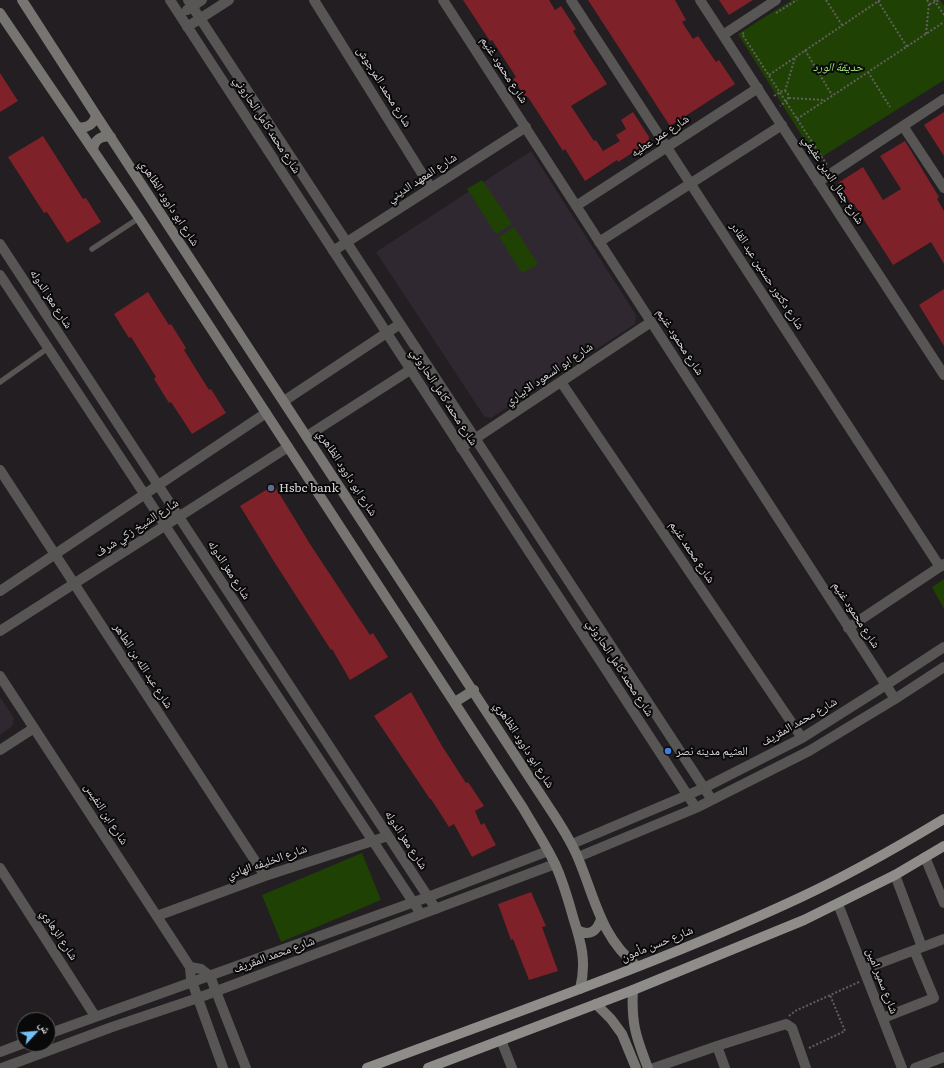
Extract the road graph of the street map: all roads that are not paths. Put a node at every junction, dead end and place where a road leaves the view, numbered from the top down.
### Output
1 (22, 0) edge
2 (170, 0) edge
3 (202, 0) edge
4 (229, 0) edge
5 (314, 0) edge
6 (443, 0) edge
7 (572, 0) edge
8 (700, 0) edge
9 (776, 0) edge
10 (190, 3) edge
11 (0, 13) edge
12 (179, 15) junction
13 (200, 19) junction
14 (187, 27) junction
15 (723, 35) junction
16 (758, 88) junction
17 (944, 99) edge
18 (96, 115) junction
19 (782, 125) junction
20 (903, 126) junction
21 (78, 127) junction
22 (526, 127) junction
23 (111, 137) junction
24 (667, 147) junction
25 (93, 150) junction
26 (818, 182) junction
27 (691, 183) junction
28 (432, 188) junction
29 (944, 188) edge
30 (576, 206) junction
31 (139, 218) junction
32 (599, 242) junction
33 (347, 243) junction
34 (0, 244) edge
35 (92, 249) dead end
36 (334, 251) junction
37 (0, 275) edge
38 (651, 322) junction
39 (400, 324) junction
40 (386, 333) junction
41 (48, 348) junction
42 (424, 361) junction
43 (410, 370) junction
44 (944, 375) edge
45 (0, 382) edge
46 (561, 382) junction
47 (284, 401) junction
48 (266, 413) junction
49 (307, 436) junction
50 (475, 439) junction
51 (288, 447) junction
52 (461, 448) junction
53 (0, 470) edge
54 (158, 485) junction
55 (144, 494) junction
56 (179, 517) junction
57 (165, 526) junction
58 (55, 554) junction
59 (942, 566) edge
60 (74, 584) junction
61 (0, 591) edge
62 (848, 628) junction
63 (0, 631) edge
64 (944, 647) edge
65 (944, 667) edge
66 (0, 676) edge
67 (886, 685) junction
68 (474, 690) junction
69 (895, 699) junction
70 (455, 702) junction
71 (34, 728) junction
72 (802, 738) junction
73 (0, 750) edge
74 (704, 788) junction
75 (687, 794) junction
76 (712, 800) junction
77 (696, 808) junction
78 (944, 819) edge
79 (388, 836) junction
80 (372, 840) junction
81 (572, 844) junction
82 (944, 846) edge
83 (548, 851) junction
84 (578, 857) junction
85 (925, 857) junction
86 (555, 864) junction
87 (0, 868) edge
88 (895, 875) junction
89 (265, 876) junction
90 (428, 897) junction
91 (413, 902) junction
92 (944, 903) edge
93 (838, 904) junction
94 (436, 909) junction
95 (421, 914) junction
96 (157, 916) junction
97 (601, 919) junction
98 (577, 930) junction
99 (944, 938) edge
100 (918, 949) junction
101 (637, 966) junction
102 (190, 967) junction
103 (865, 973) junction
104 (210, 976) junction
105 (192, 983) junction
106 (580, 989) junction
107 (633, 990) junction
108 (216, 991) junction
109 (198, 998) junction
110 (596, 1004) junction
111 (105, 1013) junction
112 (93, 1017) junction
113 (882, 1018) junction
114 (633, 1026) junction
115 (112, 1027) junction
116 (56, 1031) edge
117 (98, 1032) junction
118 (622, 1034) junction
119 (501, 1040) junction
120 (16, 1046) edge
121 (717, 1046) junction
122 (0, 1052) edge
123 (944, 1057) edge
124 (0, 1064) edge
125 (2, 1068) edge
126 (223, 1068) edge
127 (246, 1068) edge
128 (367, 1068) edge
129 (430, 1068) edge
130 (512, 1068) edge
131 (636, 1068) edge
132 (648, 1068) edge
133 (654, 1068) edge
134 (725, 1068) edge
135 (806, 1068) edge
136 (902, 1068) edge
137 (915, 1068) edge

1 - 18 street, شارع ابو داوود الظاهري
2 - 12 street, شارع محمد كامل الحاروني
3 - 10 street
4 - 13 street
5 - 28 street, شارع محمد المرجوش
6 - 22 street, شارع محمود غنيم
7 - 24 street, شارع دكتور حسنين عبد القادر
8 - 15 street, شارع جمال الدين عفيفي
9 - 15 street
10 - 12 street
10 - 13 street, شارع محمد كامل الحاروني
11 - 21 street
12 - 14 street, شارع محمد كامل الحاروني
13 - 14 street
13 - 33 street, شارع محمد كامل الحاروني
14 - 36 street, شارع محمد كامل الحاروني
15 - 16 street, شارع جمال الدين عفيفي
16 - 19 street, شارع جمال الدين عفيفي
16 - 24 street, شارع عمر عطيه
17 - 20 street
18 - 21 street
18 - 23 street, شارع ابو داوود الظاهري
19 - 26 street, شارع جمال الدين عفيفي
19 - 27 street
20 - 26 street
20 - 29 street
21 - 25 street
22 - 28 street, شارع المعهد الديني
22 - 30 street, شارع محمود غنيم
23 - 25 street
23 - 47 street, شارع ابو داوود الظاهري
24 - 27 street, شارع دكتور حسنين عبد القادر
24 - 30 street, شارع عمر عطيه
25 - 31 street
26 - 44 street, شارع جمال الدين عفيفي
27 - 32 street
27 - 59 street, شارع دكتور حسنين عبد القادر
28 - 33 street, شارع المعهد الديني
30 - 32 street, شارع محمود غنيم
31 - 35 lane
31 - 48 street
32 - 38 street, شارع محمود غنيم
33 - 36 street, شارع المعهد الديني
33 - 39 street, شارع محمد كامل الحاروني
34 - 54 street, شارع معز الدوله
36 - 40 street, شارع محمد كامل الحاروني
37 - 41 street
38 - 46 street, شارع ابو السعود الابياري
38 - 62 street, شارع محمود غنيم
39 - 40 street
39 - 42 street, شارع محمد كامل الحاروني
40 - 43 street, شارع محمد كامل الحاروني
40 - 47 street
41 - 45 lane
41 - 55 street
42 - 43 street
42 - 50 street, شارع محمد كامل الحاروني
43 - 49 street
43 - 52 street, شارع محمد كامل الحاروني
46 - 50 street, شارع ابو السعود الابياري
46 - 72 street, شارع محمد غنيم
47 - 49 street, شارع ابو داوود الظاهري
48 - 51 street
48 - 54 street, شارع الشيخ زكي شرف
49 - 68 street, شارع ابو داوود الظاهري
50 - 52 street, شارع ابو السعود الابياري
50 - 74 street, شارع محمد كامل الحاروني
51 - 56 street, شارع الشيخ زكي شرف
51 - 70 street
52 - 75 street, شارع محمد كامل الحاروني
53 - 58 street, شارع عبد الله بن الطاهر
54 - 55 street, شارع الشيخ زكي شرف
54 - 56 street, شارع معز الدوله
55 - 57 street
55 - 58 street, شارع الشيخ زكي شرف
56 - 57 street, شارع الشيخ زكي شرف
56 - 79 street, شارع معز الدوله
57 - 60 street, شارع الشيخ زكي شرف
57 - 80 street
58 - 60 street, شارع عبد الله بن الطاهر
58 - 61 street, شارع الشيخ زكي شرف
59 - 62 street
60 - 63 street, شارع الشيخ زكي شرف
60 - 89 street, شارع عبد الله بن الطاهر
62 - 67 street, شارع محمود غنيم
64 - 67 street, شارع محمد المقريف
65 - 69 street
66 - 71 street, شارع ابن النفيس
67 - 69 street, شارع محمود غنيم
67 - 72 street, شارع محمد المقريف
68 - 70 street
68 - 81 street, شارع ابو داوود الظاهري
69 - 76 street
70 - 83 street
71 - 73 street
71 - 96 street, شارع ابن النفيس
72 - 74 street, شارع محمد المقريف
74 - 75 street, شارع محمد المقريف
74 - 76 street, شارع محمد كامل الحاروني
75 - 77 street, شارع محمد كامل الحاروني
75 - 81 street, شارع محمد المقريف
76 - 77 street
77 - 84 street
78 - 101 main road, شارع حسن مأمون
79 - 80 street, شارع الخليفه الهادي
79 - 90 street, شارع معز الدوله
80 - 89 street, شارع الخليفه الهادي
80 - 91 street
81 - 84 street, شارع ابو داوود الظاهري
82 - 85 main road
83 - 86 street
83 - 90 street, شارع محمد المقريف
84 - 97 street, شارع ابو داوود الظاهري
85 - 88 main road
85 - 92 street
86 - 94 street, شارع محمد المقريف
86 - 98 street
87 - 112 street, شارع الزهاوي
88 - 93 main road
88 - 100 street
89 - 96 street, شارع الخليفه الهادي
90 - 91 street, شارع محمد المقريف
90 - 94 street, شارع معز الدوله
91 - 95 street
91 - 104 street, شارع محمد المقريف
93 - 103 street, شارع سمير امين
93 - 107 main road
94 - 95 street, شارع محمد المقريف
95 - 108 street, شارع محمد المقريف
96 - 102 street, شارع ابن النفيس
97 - 98 street
97 - 101 street, شارع ابو داوود الظاهري
98 - 106 street
99 - 100 street
100 - 103 street
100 - 113 street
101 - 106 main road, شارع حسن مأمون
102 - 104 street
102 - 105 street, شارع ابن النفيس
103 - 113 street, شارع سمير امين
104 - 105 street, شارع محمد المقريف
104 - 108 street
105 - 109 street, شارع ابن النفيس
105 - 111 street, شارع محمد المقريف
106 - 128 main road, شارع حسن مأمون
107 - 110 main road
107 - 114 street
108 - 109 street, شارع محمد المقريف
108 - 127 street
109 - 115 street, شارع محمد المقريف
109 - 126 street, شارع ابن النفيس
110 - 118 street
110 - 119 main road
111 - 112 street, شارع محمد المقريف
111 - 115 street
112 - 116 street, شارع محمد المقريف
112 - 117 street, شارع الزهاوي
113 - 136 street, شارع سمير امين
114 - 118 street
114 - 132 street
115 - 117 street, شارع محمد المقريف
117 - 125 street, شارع محمد المقريف
118 - 131 street
119 - 129 main road
119 - 130 street
120 - 122 street
121 - 133 street
121 - 134 street
121 - 135 street
123 - 137 street
124 - 125 street

